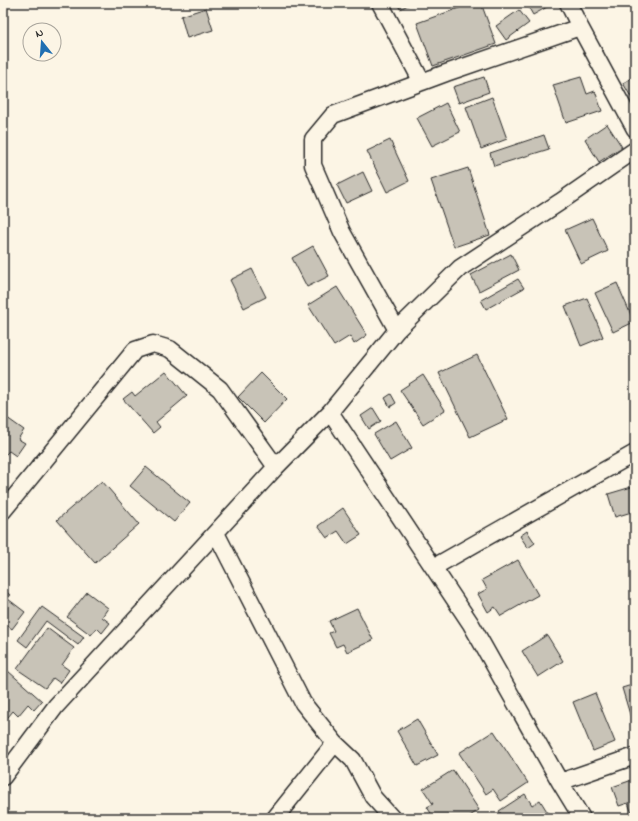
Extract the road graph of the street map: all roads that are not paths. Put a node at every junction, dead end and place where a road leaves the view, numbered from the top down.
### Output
1 (380, 3) edge
2 (568, 3) edge
3 (580, 27) junction
4 (422, 82) junction
5 (635, 129) edge
6 (635, 150) edge
7 (397, 330) junction
8 (330, 412) junction
9 (635, 453) edge
10 (276, 467) junction
11 (3, 511) edge
12 (216, 533) junction
13 (434, 567) junction
14 (335, 743) junction
15 (635, 756) edge
16 (3, 777) edge
17 (560, 782) junction
18 (275, 818) edge
19 (392, 818) edge
20 (582, 818) edge

1 - 4 street
2 - 3 street
3 - 4 street
3 - 5 street
4 - 7 street
6 - 7 street
7 - 8 street
8 - 10 street
8 - 13 street
9 - 13 street
10 - 11 street
10 - 12 street
12 - 14 street
12 - 16 street
13 - 17 street
14 - 18 street
14 - 19 street
15 - 17 street
17 - 20 street

